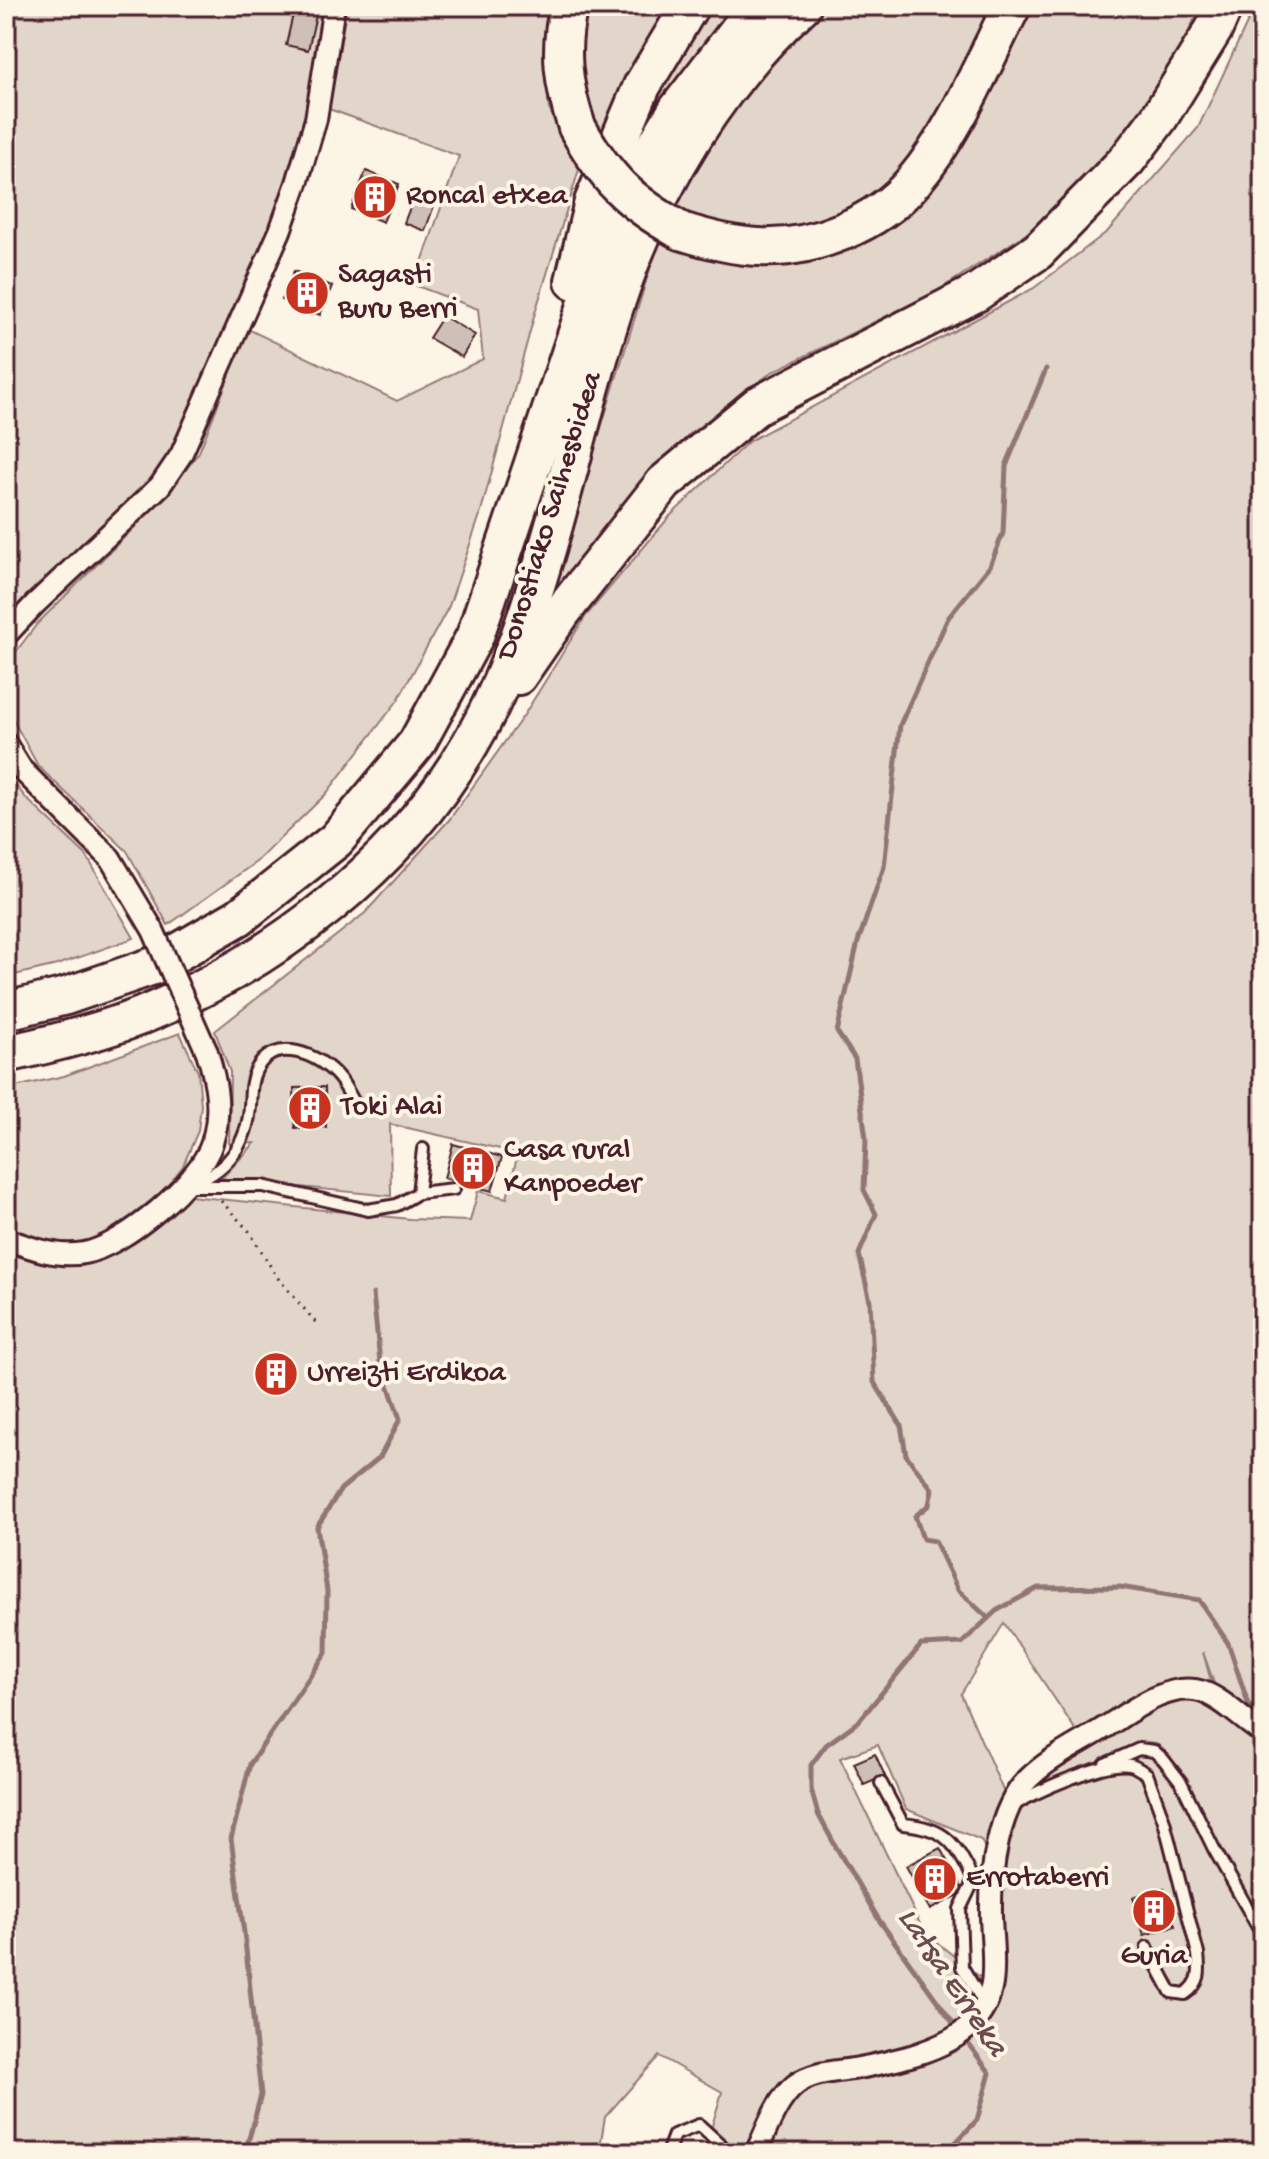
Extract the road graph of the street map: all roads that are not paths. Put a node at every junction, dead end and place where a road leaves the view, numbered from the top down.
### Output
1 (334, 6) edge
2 (569, 6) edge
3 (690, 6) edge
4 (757, 6) edge
5 (802, 6) edge
6 (1012, 6) edge
7 (1224, 6) edge
8 (519, 508) junction
9 (6, 635) edge
10 (471, 743) junction
11 (6, 744) edge
12 (6, 1011) edge
13 (6, 1054) edge
14 (355, 1104) dead end
15 (423, 1149) dead end
16 (182, 1186) junction
17 (454, 1189) dead end
18 (418, 1193) junction
19 (6, 1239) edge
20 (1263, 1733) edge
21 (1093, 1771) junction
22 (881, 1783) dead end
23 (1010, 1808) junction
24 (1263, 1936) edge
25 (1147, 1947) dead end
26 (986, 2007) junction
27 (667, 2153) edge
28 (721, 2153) edge
29 (756, 2153) edge

1 - 9 street
2 - 6 highway, bridge
3 - 8 highway
4 - 8 highway, Donostiako Saihesbidea
5 - 10 highway, Donostiako Saihesbidea
7 - 10 highway
8 - 12 highway, Donostiako Saihesbidea
10 - 13 highway, Donostiako Saihesbidea
11 - 16 street, bridge
14 - 16 lane
15 - 18 lane
16 - 18 lane
16 - 19 street
17 - 18 lane
20 - 23 street
21 - 23 lane
21 - 24 lane
21 - 25 lane
22 - 26 lane
23 - 26 street
26 - 29 street
27 - 28 lane

